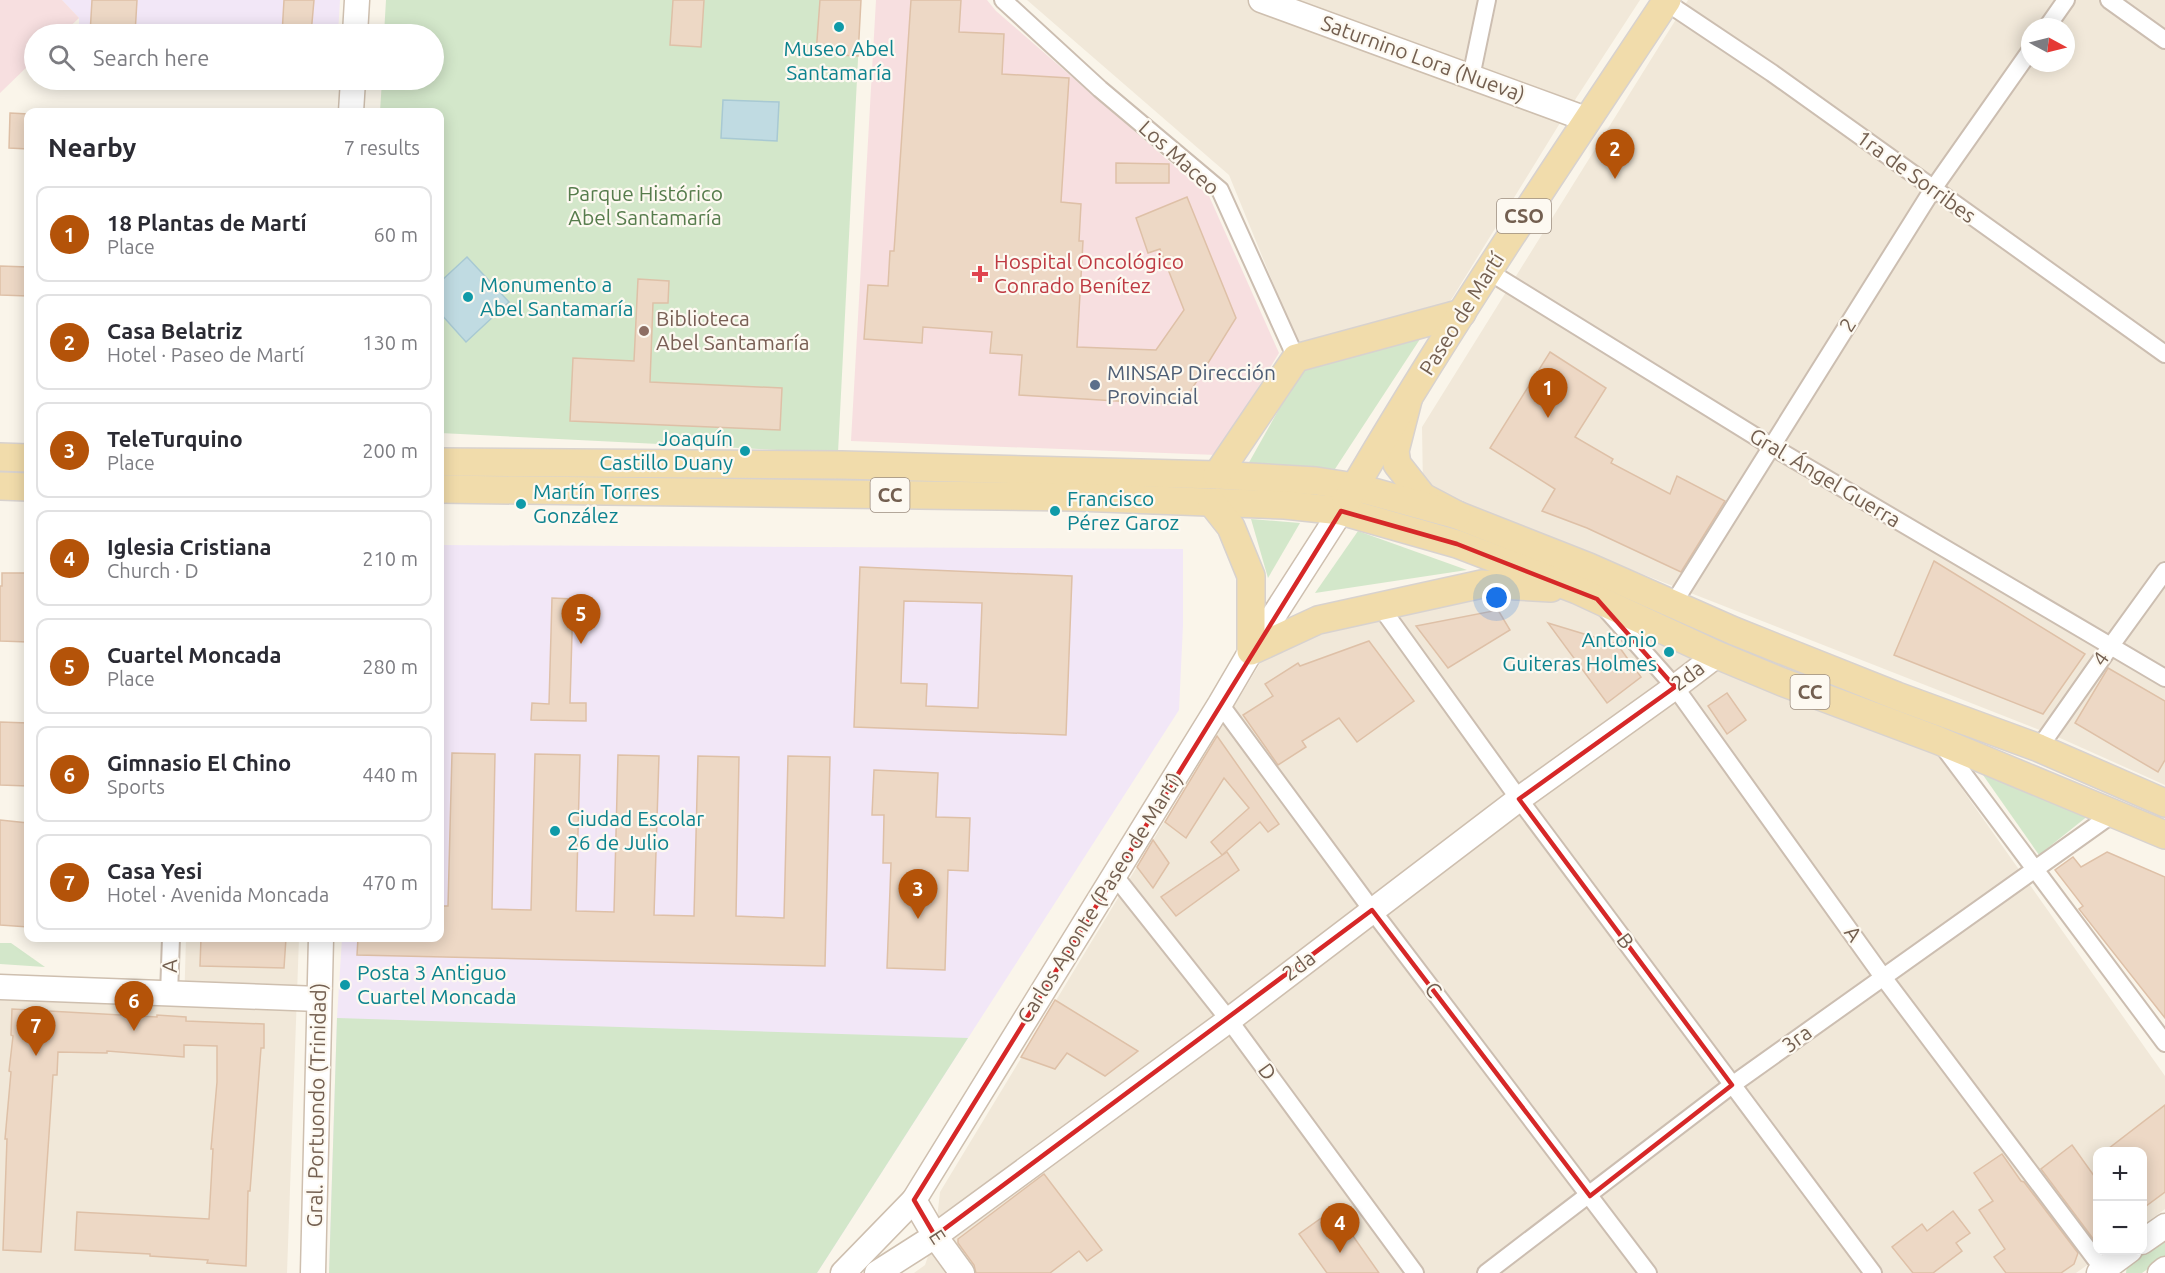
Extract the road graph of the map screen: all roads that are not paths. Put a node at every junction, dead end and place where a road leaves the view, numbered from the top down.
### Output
1 (357, 0) edge
2 (1003, 0) edge
3 (1261, 0) edge
4 (1487, 0) edge
5 (2066, 0) edge
6 (2109, 0) edge
7 (1666, 1) edge
8 (2053, 18) edge
9 (356, 24) edge
10 (2165, 40) edge
11 (2021, 64) edge
12 (1471, 77) junction
13 (352, 90) edge
14 (351, 108) edge
15 (1586, 119) junction
16 (1934, 189) junction
17 (1488, 271) junction
18 (1462, 313) junction
19 (2165, 354) edge
20 (1296, 358) junction
21 (1408, 400) junction
22 (1771, 446) junction
23 (0, 457) edge
24 (24, 458) edge
25 (444, 462) edge
26 (1218, 475) junction
27 (0, 486) edge
28 (24, 487) edge
29 (1355, 487) junction
30 (444, 489) edge
31 (1212, 503) junction
32 (1341, 511) junction
33 (1457, 515) junction
34 (2165, 571) edge
35 (1587, 594) junction
36 (1673, 604) junction
37 (1380, 606) junction
38 (2110, 646) junction
39 (1251, 651) junction
40 (1717, 655) junction
41 (2165, 678) edge
42 (1674, 687) junction
43 (1220, 705) junction
44 (1937, 740) junction
45 (2039, 748) junction
46 (1519, 799) junction
47 (2165, 802) edge
48 (2114, 813) junction
49 (2165, 835) edge
50 (2036, 870) junction
51 (1114, 875) junction
52 (1372, 910) junction
53 (171, 942) edge
54 (321, 942) edge
55 (1883, 977) junction
56 (0, 987) edge
57 (169, 993) junction
58 (319, 999) junction
59 (1228, 1020) junction
60 (2165, 1043) edge
61 (1732, 1085) junction
62 (1590, 1196) junction
63 (914, 1200) junction
64 (2165, 1226) edge
65 (935, 1236) junction
66 (2147, 1239) edge
67 (2125, 1255) edge
68 (881, 1269) edge
69 (2165, 1269) edge
70 (2102, 1272) edge
71 (312, 1273) edge
72 (843, 1273) edge
73 (962, 1273) edge
74 (1415, 1273) edge
75 (1486, 1273) edge
76 (1648, 1273) edge
77 (1873, 1273) edge
78 (2160, 1273) edge

1 - 9 street
2 - 20 street, Los Maceo
3 - 12 street, Saturnino Lora (Nueva)
4 - 12 street
5 - 8 street
6 - 10 street
7 - 15 main road, Paseo de Martí / CSO
7 - 16 street, 1ra de Sorribes
11 - 16 street, 2
12 - 15 street, Saturnino Lora (Nueva)
13 - 14 street
15 - 17 main road, Paseo de Martí / CSO
16 - 19 street, 1ra de Sorribes
16 - 22 street, 2
17 - 18 main road, Paseo de Martí / CSO
17 - 22 street, Gral. Ángel Guerra
18 - 20 main road
18 - 21 main road, Paseo de Martí / CSO
20 - 26 main road
21 - 29 main road, Paseo de Martí / CSO
21 - 33 main road
22 - 36 street, 2
22 - 38 street, Gral. Ángel Guerra
23 - 24 main road
25 - 26 main road, CC
26 - 29 main road, CC
27 - 28 main road
29 - 32 main road, Paseo de Martí / CSO
29 - 33 main road, CC
30 - 31 main road, CC
31 - 32 main road, CC
31 - 39 main road
32 - 35 main road, CC
32 - 39 street, Carlos Aponte (Paseo de Martí)
33 - 36 main road, CC
34 - 38 street, 4
35 - 37 main road
35 - 40 main road, CC
35 - 42 street, A
36 - 45 main road, CC
37 - 39 main road
37 - 46 street, B
38 - 41 street, Gral. Ángel Guerra
38 - 45 street, 4
39 - 43 street, Carlos Aponte (Paseo de Martí)
40 - 42 street, 2da
40 - 44 main road, CC
42 - 46 street, 2da
42 - 55 street, A
43 - 51 street, Carlos Aponte (Paseo de Martí)
43 - 52 street, C
44 - 48 main road, CC
44 - 50 street
45 - 47 main road, CC
46 - 52 street, 2da
46 - 61 street, B
48 - 49 main road, CC
48 - 50 street, 3ra
50 - 55 street, 3ra
50 - 60 street
51 - 59 street, D
51 - 63 street, Carlos Aponte (Paseo de Martí)
52 - 59 street, 2da
52 - 62 street, C
53 - 57 street, A
54 - 58 street, Gral. Portuondo (Trinidad)
55 - 61 street, 3ra
55 - 70 street, A
56 - 57 street
57 - 58 street
58 - 71 street, Gral. Portuondo (Trinidad)
59 - 65 street, 2da
59 - 74 street, D
61 - 62 street, 3ra
61 - 77 street, B
62 - 75 street, 3ra
62 - 76 street, C
63 - 65 street, E
63 - 68 street
63 - 72 street, Carlos Aponte (Paseo de Martí)
64 - 66 street
65 - 68 street, 2da
65 - 73 street, E
67 - 70 street
69 - 78 street

